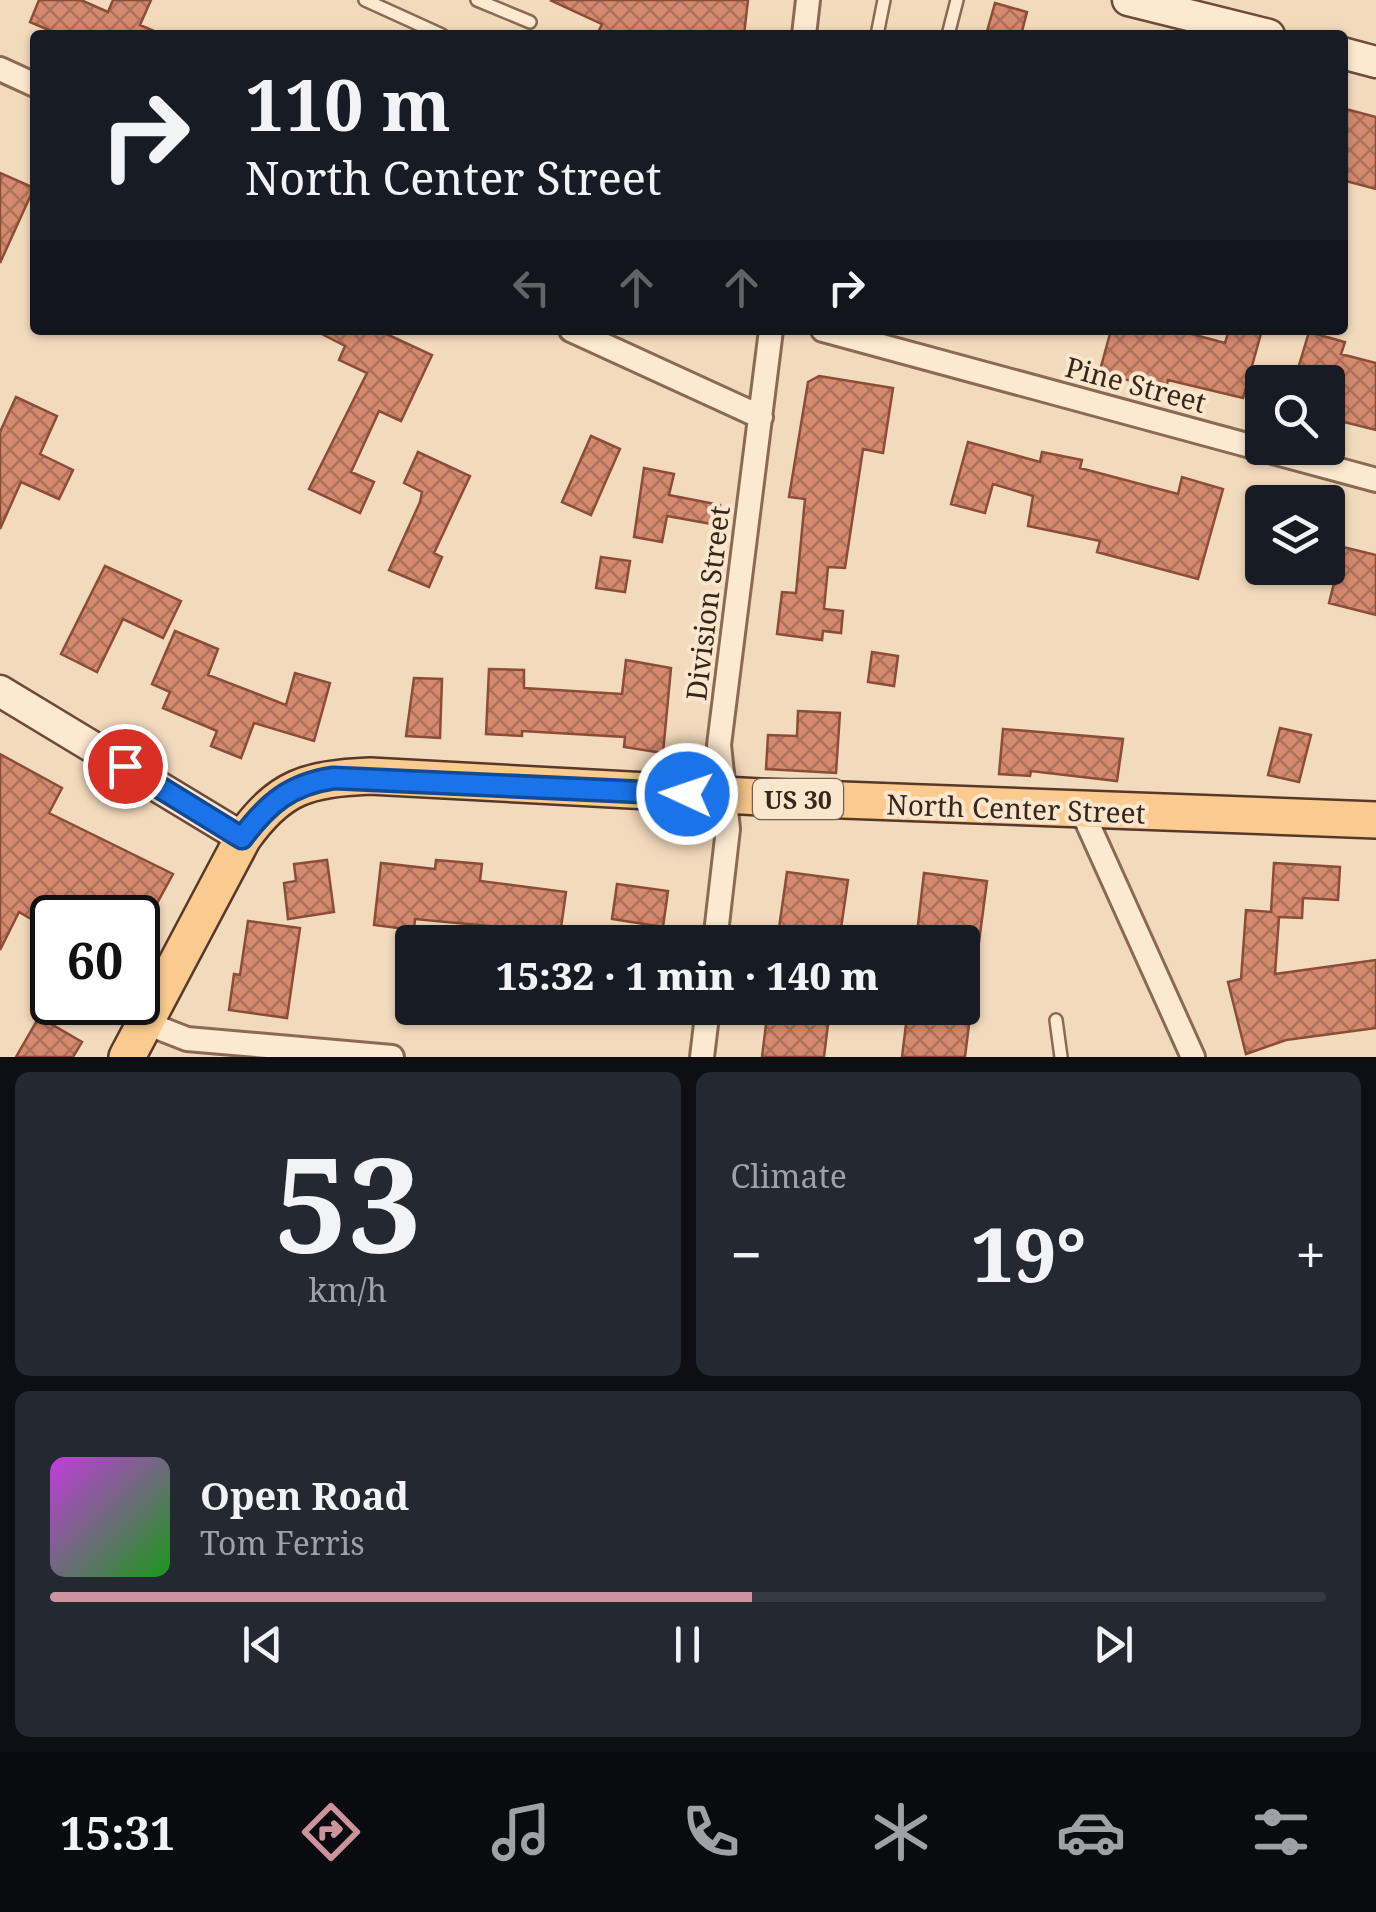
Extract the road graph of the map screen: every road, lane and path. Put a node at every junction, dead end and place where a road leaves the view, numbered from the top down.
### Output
1 (365, 0) edge
2 (476, 0) edge
3 (808, 0) edge
4 (884, 0) edge
5 (957, 0) edge
6 (1128, 0) edge
7 (530, 22) dead end
8 (431, 30) edge
9 (805, 30) edge
10 (878, 30) edge
11 (949, 30) edge
12 (1249, 30) edge
13 (1348, 55) edge
14 (1376, 62) edge
15 (0, 68) edge
16 (30, 82) edge
17 (581, 335) edge
18 (770, 335) edge
19 (841, 335) edge
20 (761, 417) junction
21 (1376, 480) edge
22 (0, 691) edge
23 (727, 796) junction
24 (1082, 811) junction
25 (1376, 820) edge
26 (242, 838) junction
27 (717, 925) edge
28 (160, 996) edge
29 (1056, 1020) dead end
30 (145, 1025) edge
31 (151, 1025) edge
32 (706, 1025) edge
33 (127, 1057) edge
34 (392, 1057) edge
35 (702, 1057) edge
36 (1061, 1057) edge
37 (1194, 1057) edge

1 - 8 lane
2 - 7 lane
3 - 9 street
4 - 10 lane
5 - 11 lane
6 - 12 street
13 - 14 street
15 - 16 street
17 - 20 street
18 - 20 street, Division Street
19 - 21 street, Pine Street
20 - 23 street, Division Street
22 - 26 street
23 - 24 main road, North Center Street / US 30
23 - 26 main road, North Center Street / US 30
23 - 27 street, Division Street
24 - 25 main road, North Center Street / US 30
24 - 37 street
26 - 28 main road, US 30
29 - 36 lane
30 - 33 main road, US 30
31 - 34 street
32 - 35 street

